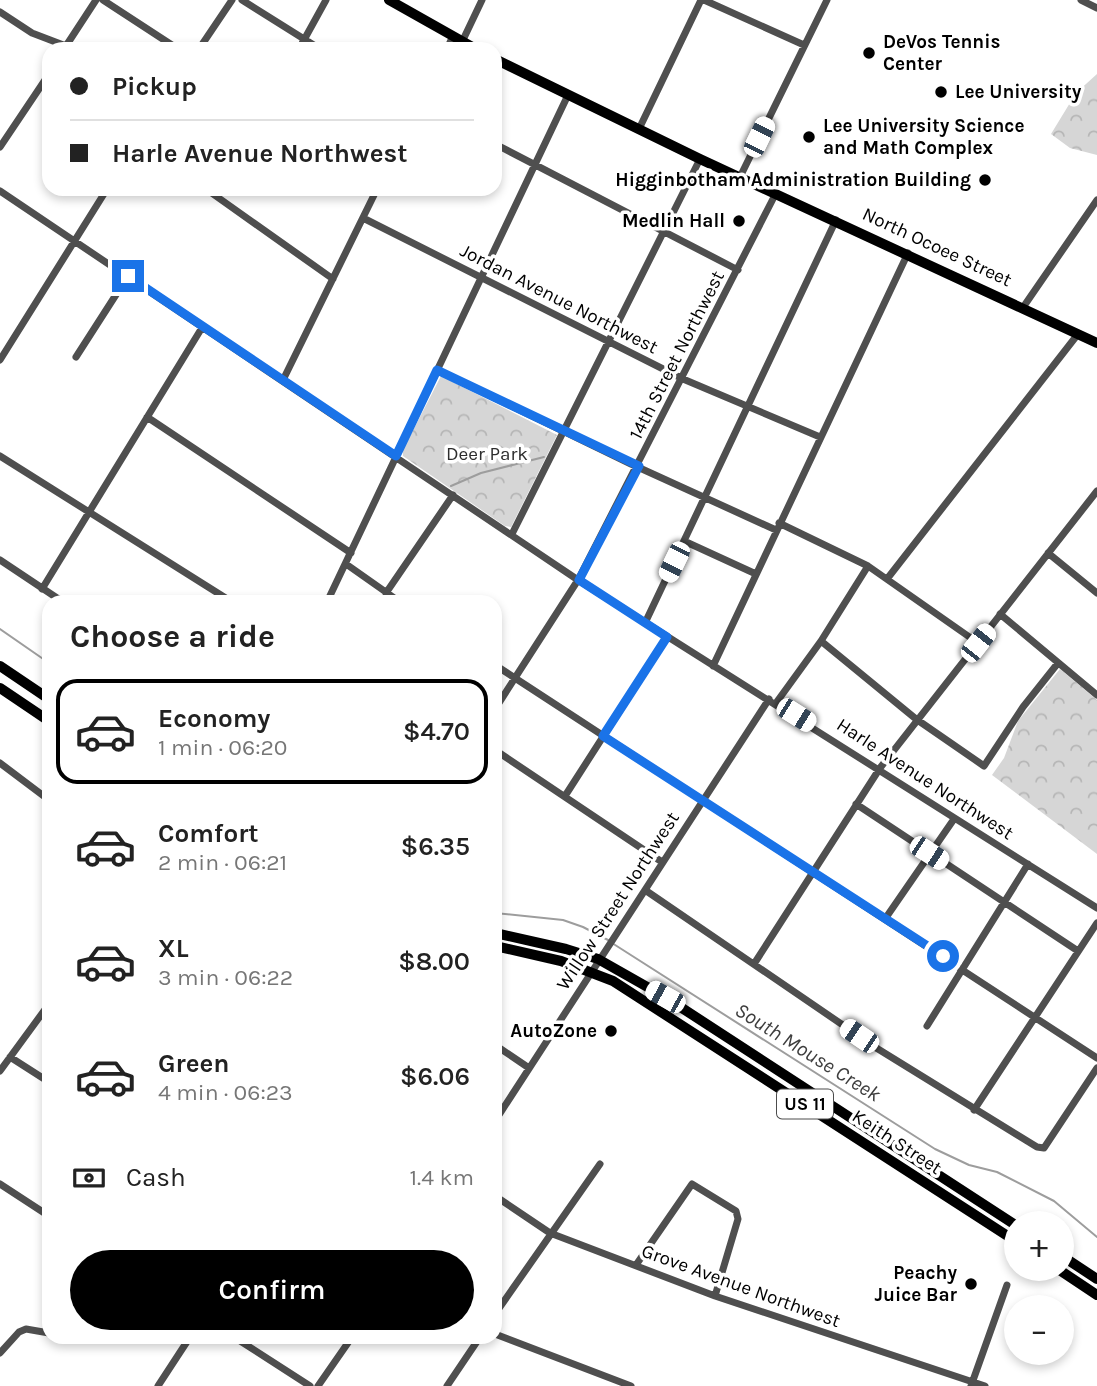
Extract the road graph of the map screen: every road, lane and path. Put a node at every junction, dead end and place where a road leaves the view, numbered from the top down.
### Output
1 (96, 0) edge
2 (103, 0) edge
3 (232, 0) edge
4 (242, 0) edge
5 (326, 0) edge
6 (389, 0) edge
7 (482, 0) edge
8 (703, 0) edge
9 (827, 0) edge
10 (1081, 0) edge
11 (1097, 8) edge
12 (0, 12) edge
13 (304, 40) junction
14 (457, 40) junction
15 (53, 42) edge
16 (68, 42) edge
17 (167, 42) edge
18 (204, 42) edge
19 (308, 42) edge
20 (461, 42) edge
21 (804, 46) junction
22 (502, 62) edge
23 (42, 87) edge
24 (568, 95) junction
25 (639, 129) junction
26 (0, 147) edge
27 (502, 147) edge
28 (700, 159) junction
29 (535, 163) junction
30 (740, 177) junction
31 (0, 191) edge
32 (776, 193) junction
33 (102, 196) edge
34 (215, 196) edge
35 (374, 196) edge
36 (218, 198) joint
37 (1097, 200) edge
38 (363, 218) junction
39 (836, 220) junction
40 (664, 232) junction
41 (74, 240) junction
42 (908, 253) junction
43 (738, 270) junction
44 (128, 276) junction
45 (479, 277) junction
46 (332, 279) junction
47 (1024, 306) junction
48 (202, 327) junction
49 (1078, 334) junction
50 (609, 343) junction
51 (1097, 343) edge
52 (76, 357) dead end
53 (0, 360) edge
54 (437, 370) junction
55 (683, 379) junction
56 (283, 380) junction
57 (746, 407) junction
58 (147, 417) junction
59 (565, 431) junction
60 (820, 437) junction
61 (0, 456) edge
62 (396, 456) junction
63 (639, 466) junction
64 (1097, 492) edge
65 (453, 495) junction
66 (705, 497) junction
67 (90, 511) junction
68 (778, 527) junction
69 (512, 534) junction
70 (684, 541) junction
71 (351, 553) junction
72 (1048, 553) junction
73 (0, 560) edge
74 (346, 564) junction
75 (868, 566) junction
76 (756, 574) junction
77 (887, 579) junction
78 (579, 580) junction
79 (42, 589) junction
80 (386, 593) junction
81 (1097, 593) edge
82 (51, 595) edge
83 (222, 595) edge
84 (330, 595) edge
85 (389, 595) edge
86 (1000, 614) junction
87 (645, 623) junction
88 (667, 637) junction
89 (821, 641) junction
90 (978, 643) junction
91 (1059, 663) junction
92 (0, 666) edge
93 (713, 666) junction
94 (502, 669) edge
95 (516, 678) junction
96 (0, 688) edge
97 (33, 688) junction
98 (42, 694) edge
99 (1097, 695) edge
100 (502, 699) edge
101 (773, 701) junction
102 (23, 703) junction
103 (42, 715) edge
104 (916, 719) junction
105 (603, 736) junction
106 (502, 755) edge
107 (0, 763) edge
108 (880, 768) junction
109 (42, 795) edge
110 (565, 796) junction
111 (702, 801) junction
112 (856, 804) junction
113 (954, 819) junction
114 (929, 853) junction
115 (662, 862) junction
116 (1028, 864) junction
117 (812, 872) junction
118 (645, 890) junction
119 (1006, 904) junction
120 (1097, 908) edge
121 (885, 919) junction
122 (1097, 923) edge
123 (502, 934) edge
124 (502, 948) edge
125 (1078, 951) junction
126 (598, 959) junction
127 (754, 964) junction
128 (962, 969) junction
129 (590, 972) junction
130 (42, 1014) edge
131 (1035, 1017) junction
132 (927, 1026) dead end
133 (502, 1050) edge
134 (10, 1057) junction
135 (1097, 1058) edge
136 (530, 1068) junction
137 (1097, 1069) edge
138 (0, 1071) edge
139 (42, 1078) edge
140 (808, 1089) junction
141 (801, 1100) junction
142 (502, 1110) edge
143 (974, 1110) junction
144 (600, 1164) dead end
145 (0, 1184) edge
146 (502, 1201) edge
147 (42, 1211) edge
148 (1004, 1217) edge
149 (550, 1233) junction
150 (1003, 1233) edge
151 (1074, 1264) edge
152 (636, 1265) junction
153 (1097, 1279) edge
154 (1074, 1280) edge
155 (1007, 1285) dead end
156 (1097, 1295) edge
157 (715, 1296) junction
158 (502, 1304) edge
159 (42, 1332) edge
160 (502, 1337) edge
161 (185, 1344) edge
162 (245, 1344) edge
163 (347, 1344) edge
164 (475, 1344) edge
165 (0, 1353) edge
166 (972, 1383) edge
167 (158, 1386) edge
168 (310, 1386) edge
169 (318, 1386) edge
170 (447, 1386) edge
171 (631, 1386) edge
172 (985, 1386) edge

1 - 16 street
2 - 17 street
3 - 18 street
4 - 13 street
5 - 13 street
6 - 14 main road
7 - 14 street
8 - 21 street
8 - 25 street
9 - 21 street
10 - 11 street
12 - 15 street
13 - 19 street
14 - 20 main road
21 - 30 street
22 - 24 main road, North Ocoee Street
23 - 26 street
24 - 25 main road, North Ocoee Street
24 - 29 street
25 - 28 main road, North Ocoee Street
27 - 29 street
28 - 30 main road, North Ocoee Street
28 - 40 street
29 - 40 street
29 - 45 street
30 - 32 main road, North Ocoee Street
31 - 41 street, Harle Avenue Northwest
32 - 39 main road, North Ocoee Street
32 - 43 street, 14th Street Northwest
33 - 41 street
34 - 36 street
35 - 38 street
36 - 46 street
37 - 47 street
38 - 45 street, Jordan Avenue Northwest
38 - 46 street
39 - 42 main road, North Ocoee Street
39 - 57 street
40 - 43 street
40 - 50 street
41 - 44 street, Harle Avenue Northwest
41 - 53 street
42 - 47 main road, North Ocoee Street
42 - 60 street
43 - 55 street, 14th Street Northwest
44 - 48 street, Harle Avenue Northwest
44 - 52 street
45 - 50 street, Jordan Avenue Northwest
45 - 54 street
46 - 56 street
47 - 49 main road, North Ocoee Street
48 - 56 street, Harle Avenue Northwest
48 - 58 street
49 - 51 main road, North Ocoee Street
49 - 77 street
50 - 55 street, Jordan Avenue Northwest
50 - 59 street
54 - 59 street
54 - 62 street
55 - 57 street, Jordan Avenue Northwest
55 - 63 street, 14th Street Northwest
56 - 62 street, Harle Avenue Northwest
57 - 60 street, Jordan Avenue Northwest
57 - 66 street
58 - 67 street
58 - 71 street
59 - 63 street
59 - 69 street
60 - 68 street
61 - 67 street
62 - 65 street, Harle Avenue Northwest
62 - 71 street
63 - 66 street
63 - 78 street, 14th Street Northwest
64 - 72 street
65 - 69 street, Harle Avenue Northwest
65 - 80 street
66 - 68 street
66 - 70 street
67 - 79 street
67 - 83 street
68 - 75 street
68 - 76 street
69 - 78 street, Harle Avenue Northwest
70 - 76 street
70 - 87 street
71 - 74 street
72 - 81 street
72 - 86 street
73 - 79 street
74 - 80 street
74 - 84 street
75 - 77 street
75 - 89 street, Willow Street Northwest
76 - 93 street
77 - 90 street
78 - 87 street, Harle Avenue Northwest
78 - 95 street, 14th Street Northwest
79 - 82 street
80 - 85 street
86 - 90 street
86 - 91 street
87 - 88 street, Harle Avenue Northwest
88 - 93 street, Harle Avenue Northwest
88 - 105 street
89 - 101 street, Willow Street Northwest
89 - 104 street
90 - 104 street
91 - 99 street
91 - 104 street
92 - 97 main road
93 - 101 street, Harle Avenue Northwest
94 - 95 street
95 - 100 street, 14th Street Northwest
95 - 105 street
96 - 102 main road
97 - 98 main road
97 - 102 street
101 - 108 street, Harle Avenue Northwest
101 - 111 street, Willow Street Northwest
102 - 103 main road
104 - 108 street
105 - 110 street
105 - 111 street
106 - 110 street
107 - 109 street
108 - 112 street
108 - 113 street, Harle Avenue Northwest
110 - 115 street
111 - 115 street, Willow Street Northwest
111 - 117 street
112 - 114 street
112 - 117 street
113 - 114 street
113 - 116 street, Harle Avenue Northwest
114 - 119 street
114 - 121 street
115 - 118 street, Willow Street Northwest
116 - 119 street
116 - 120 street, Harle Avenue Northwest
117 - 121 street
117 - 127 street
118 - 126 street, Willow Street Northwest
118 - 127 street
119 - 125 street
119 - 128 street
121 - 128 street
122 - 125 street
123 - 126 main road, Keith Street / US 11
124 - 129 main road, Keith Street / US 11
125 - 131 street
126 - 129 street, Willow Street Northwest
126 - 140 main road, Keith Street / US 11
127 - 143 street
128 - 131 street
128 - 132 street
129 - 136 street, Willow Street Northwest
129 - 141 main road, Keith Street / US 11
130 - 134 street
131 - 135 street
131 - 143 street
133 - 136 street
134 - 138 street
134 - 139 street
136 - 142 street, Willow Street Northwest
137 - 143 street
140 - 141 main road
140 - 148 main road, Keith Street / US 11
141 - 150 main road, Keith Street / US 11
144 - 149 street
145 - 147 street
146 - 149 street, Grove Avenue Northwest
149 - 152 street, Grove Avenue Northwest
149 - 158 street
151 - 153 main road
152 - 157 street, Grove Avenue Northwest
152 - 157 street
154 - 156 main road
155 - 166 street
157 - 166 street, Grove Avenue Northwest
159 - 165 street
160 - 171 street
161 - 167 street
162 - 168 street
163 - 169 street
164 - 170 street
166 - 172 street, Grove Avenue Northwest

